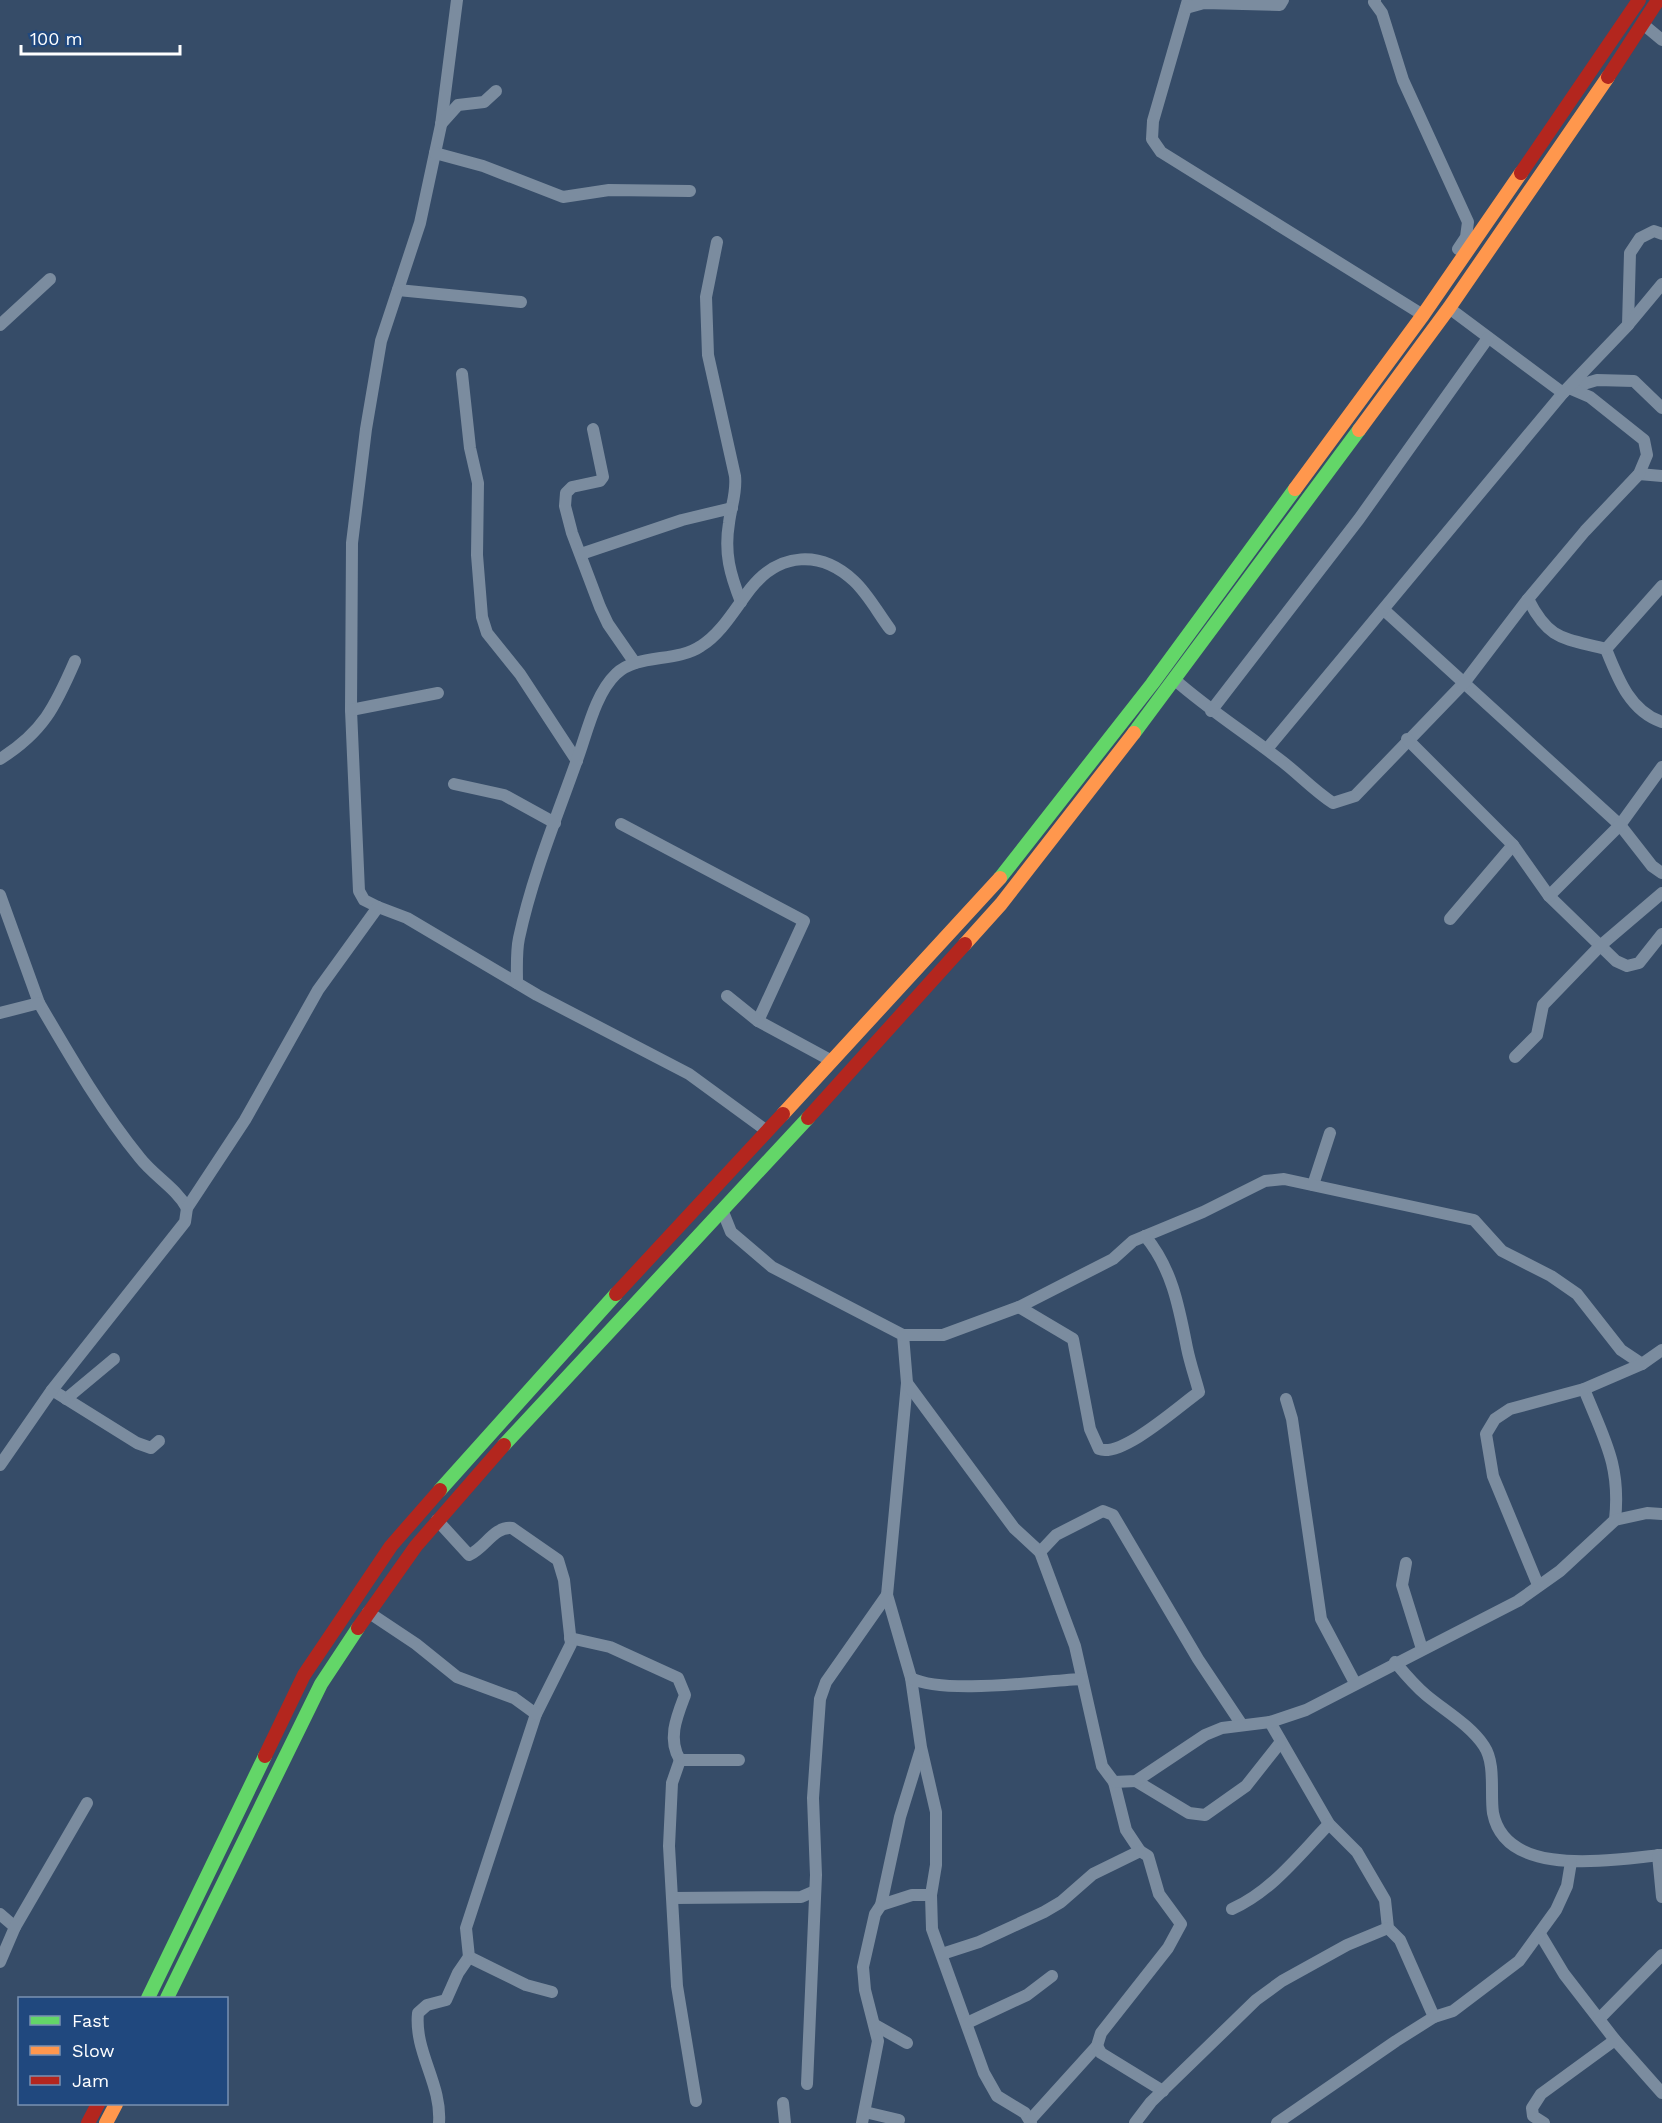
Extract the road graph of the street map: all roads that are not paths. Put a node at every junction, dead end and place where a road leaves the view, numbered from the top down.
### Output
1 (457, 0) edge
2 (1283, 0) edge
3 (1376, 0) edge
4 (1639, 0) edge
5 (1658, 0) edge
6 (1187, 4) edge
7 (1644, 25) junction
8 (1662, 40) edge
9 (496, 91) dead end
10 (441, 125) junction
11 (435, 153) junction
12 (690, 191) dead end
13 (1662, 234) edge
14 (717, 242) dead end
15 (50, 279) dead end
16 (1662, 284) edge
17 (398, 290) junction
18 (1658, 298) edge
19 (521, 302) dead end
20 (1449, 308) junction
21 (1421, 313) junction
22 (0, 325) edge
23 (1628, 325) junction
24 (1488, 338) junction
25 (462, 374) dead end
26 (1566, 391) junction
27 (1662, 408) edge
28 (593, 429) dead end
29 (1639, 474) junction
30 (1662, 476) edge
31 (1301, 480) junction
32 (1315, 491) junction
33 (732, 508) junction
34 (581, 554) junction
35 (1662, 586) edge
36 (1528, 599) junction
37 (741, 602) junction
38 (1384, 610) junction
39 (890, 629) dead end
40 (1606, 650) junction
41 (75, 661) dead end
42 (635, 663) junction
43 (1175, 680) junction
44 (1464, 682) junction
45 (438, 693) dead end
46 (351, 710) junction
47 (1211, 711) junction
48 (1662, 722) edge
49 (1407, 739) junction
50 (1267, 749) junction
51 (0, 759) edge
52 (577, 761) junction
53 (1662, 767) edge
54 (454, 784) dead end
55 (555, 823) junction
56 (621, 824) dead end
57 (1620, 825) junction
58 (1513, 845) junction
59 (1662, 873) edge
60 (1662, 892) edge
61 (0, 895) edge
62 (1549, 897) junction
63 (378, 907) junction
64 (1450, 919) dead end
65 (1662, 934) edge
66 (1600, 946) junction
67 (517, 983) junction
68 (727, 996) dead end
69 (39, 1003) junction
70 (0, 1012) edge
71 (758, 1021) junction
72 (1515, 1057) dead end
73 (832, 1061) junction
74 (767, 1131) junction
75 (1330, 1133) dead end
76 (1313, 1185) junction
77 (187, 1208) junction
78 (723, 1212) junction
79 (1145, 1236) junction
80 (1018, 1307) junction
81 (903, 1335) junction
82 (1662, 1350) edge
83 (114, 1359) dead end
84 (1642, 1364) junction
85 (907, 1383) junction
86 (1584, 1389) junction
87 (52, 1390) junction
88 (66, 1399) junction
89 (1286, 1399) dead end
90 (159, 1441) dead end
91 (0, 1465) edge
92 (1662, 1514) edge
93 (437, 1520) junction
94 (1615, 1520) junction
95 (402, 1534) junction
96 (416, 1546) junction
97 (1040, 1552) junction
98 (1406, 1563) dead end
99 (1538, 1584) junction
100 (887, 1595) junction
101 (368, 1612) junction
102 (570, 1638) junction
103 (1422, 1649) junction
104 (1395, 1662) junction
105 (911, 1678) junction
106 (1082, 1679) junction
107 (1354, 1683) junction
108 (536, 1714) junction
109 (1270, 1722) junction
110 (1242, 1725) junction
111 (1280, 1743) junction
112 (921, 1747) junction
113 (680, 1760) junction
114 (739, 1760) dead end
115 (1136, 1781) junction
116 (1114, 1782) junction
117 (87, 1803) dead end
118 (1329, 1824) junction
119 (1140, 1851) junction
120 (1660, 1855) edge
121 (1571, 1862) junction
122 (815, 1891) junction
123 (932, 1895) junction
124 (801, 1897) junction
125 (1662, 1897) edge
126 (674, 1898) junction
127 (814, 1905) junction
128 (881, 1905) junction
129 (1232, 1909) dead end
130 (0, 1914) edge
131 (15, 1927) junction
132 (1388, 1928) junction
133 (1540, 1934) junction
134 (942, 1954) junction
135 (1662, 1955) edge
136 (469, 1957) junction
137 (0, 1962) edge
138 (1052, 1976) dead end
139 (552, 1992) dead end
140 (148, 1997) edge
141 (167, 1997) edge
142 (1434, 2017) junction
143 (1599, 2019) junction
144 (966, 2023) junction
145 (875, 2025) junction
146 (1615, 2040) junction
147 (907, 2043) dead end
148 (1097, 2046) junction
149 (807, 2084) dead end
150 (1163, 2091) junction
151 (1662, 2093) edge
152 (696, 2101) dead end
153 (783, 2103) dead end
154 (97, 2105) edge
155 (115, 2105) edge
156 (864, 2117) edge
157 (899, 2120) dead end
158 (1030, 2121) edge
159 (88, 2123) edge
160 (106, 2123) edge
161 (439, 2123) edge
162 (785, 2123) edge
163 (1135, 2123) edge
164 (1277, 2123) edge
165 (1544, 2123) edge

1 - 10 street
2 - 6 street
3 - 21 street
4 - 21 main road
5 - 7 main road
6 - 21 street
7 - 8 street
7 - 20 main road
9 - 10 street
10 - 11 street
11 - 12 street
11 - 17 street
13 - 23 street
14 - 33 street
15 - 22 street
16 - 18 street
17 - 19 street
17 - 46 street
18 - 23 street
20 - 24 street
20 - 32 main road
21 - 31 main road
23 - 26 street
24 - 26 street
24 - 47 street
25 - 52 street
26 - 27 street
26 - 29 street
26 - 38 street
28 - 34 street
29 - 30 street
29 - 36 street
31 - 32 main road
31 - 73 main road
32 - 43 main road
33 - 34 street
33 - 37 street
34 - 42 street
35 - 40 street
36 - 40 street
36 - 44 street
37 - 39 street
37 - 42 street
38 - 44 street
38 - 50 street
40 - 48 street
41 - 51 street
42 - 52 street
43 - 47 street
43 - 78 main road
44 - 49 street
44 - 57 street
45 - 46 street
46 - 63 street
47 - 50 street
49 - 50 street
49 - 58 street
52 - 55 street
53 - 57 street
54 - 55 street
55 - 67 street
56 - 71 street
57 - 59 street
57 - 62 street
58 - 62 street
58 - 64 street
60 - 66 street
61 - 69 street
62 - 66 street
63 - 67 street
63 - 77 street
65 - 66 street
66 - 72 street
67 - 74 street
68 - 71 street
69 - 70 street
69 - 77 street
71 - 73 street
73 - 74 main road
74 - 95 main road
75 - 76 street
76 - 79 street
76 - 84 street
77 - 87 street
78 - 81 street
78 - 93 main road
79 - 80 street
79 - 80 street
80 - 81 street
81 - 85 street
82 - 84 street
83 - 88 street
84 - 86 street
85 - 97 street
85 - 100 street
86 - 94 street
86 - 99 street
87 - 88 street
87 - 91 street
88 - 90 street
89 - 107 street
92 - 94 street
93 - 96 main road
93 - 102 street
94 - 99 street
95 - 96 main road
95 - 140 main road
96 - 101 main road
97 - 106 street
97 - 110 street
98 - 103 street
99 - 103 street
100 - 105 street
100 - 122 street
101 - 108 street
101 - 141 main road
102 - 108 street
102 - 113 street
103 - 104 street
104 - 107 street
104 - 121 street
105 - 106 street
105 - 112 street
106 - 116 street
107 - 109 street
108 - 136 street
109 - 110 street
109 - 111 street
110 - 115 street
111 - 115 street
111 - 118 street
112 - 123 street
112 - 128 street
113 - 114 street
113 - 126 street
115 - 116 street
116 - 119 street
117 - 131 street
118 - 129 street
118 - 132 street
119 - 134 street
119 - 148 street
120 - 121 street
120 - 125 street
121 - 133 street
122 - 124 street
122 - 127 street
123 - 128 street
123 - 134 street
124 - 126 street
124 - 127 street
126 - 152 street
127 - 149 street
128 - 145 street
130 - 131 street
131 - 137 street
132 - 142 street
132 - 150 street
133 - 142 street
133 - 143 street
134 - 144 street
135 - 143 street
136 - 139 street
136 - 161 street
138 - 144 street
142 - 164 street
143 - 146 street
144 - 158 street
145 - 147 street
145 - 156 street
146 - 151 street
146 - 165 street
148 - 150 street
148 - 158 street
150 - 163 street
153 - 162 street
154 - 159 main road
155 - 160 main road
156 - 157 street

